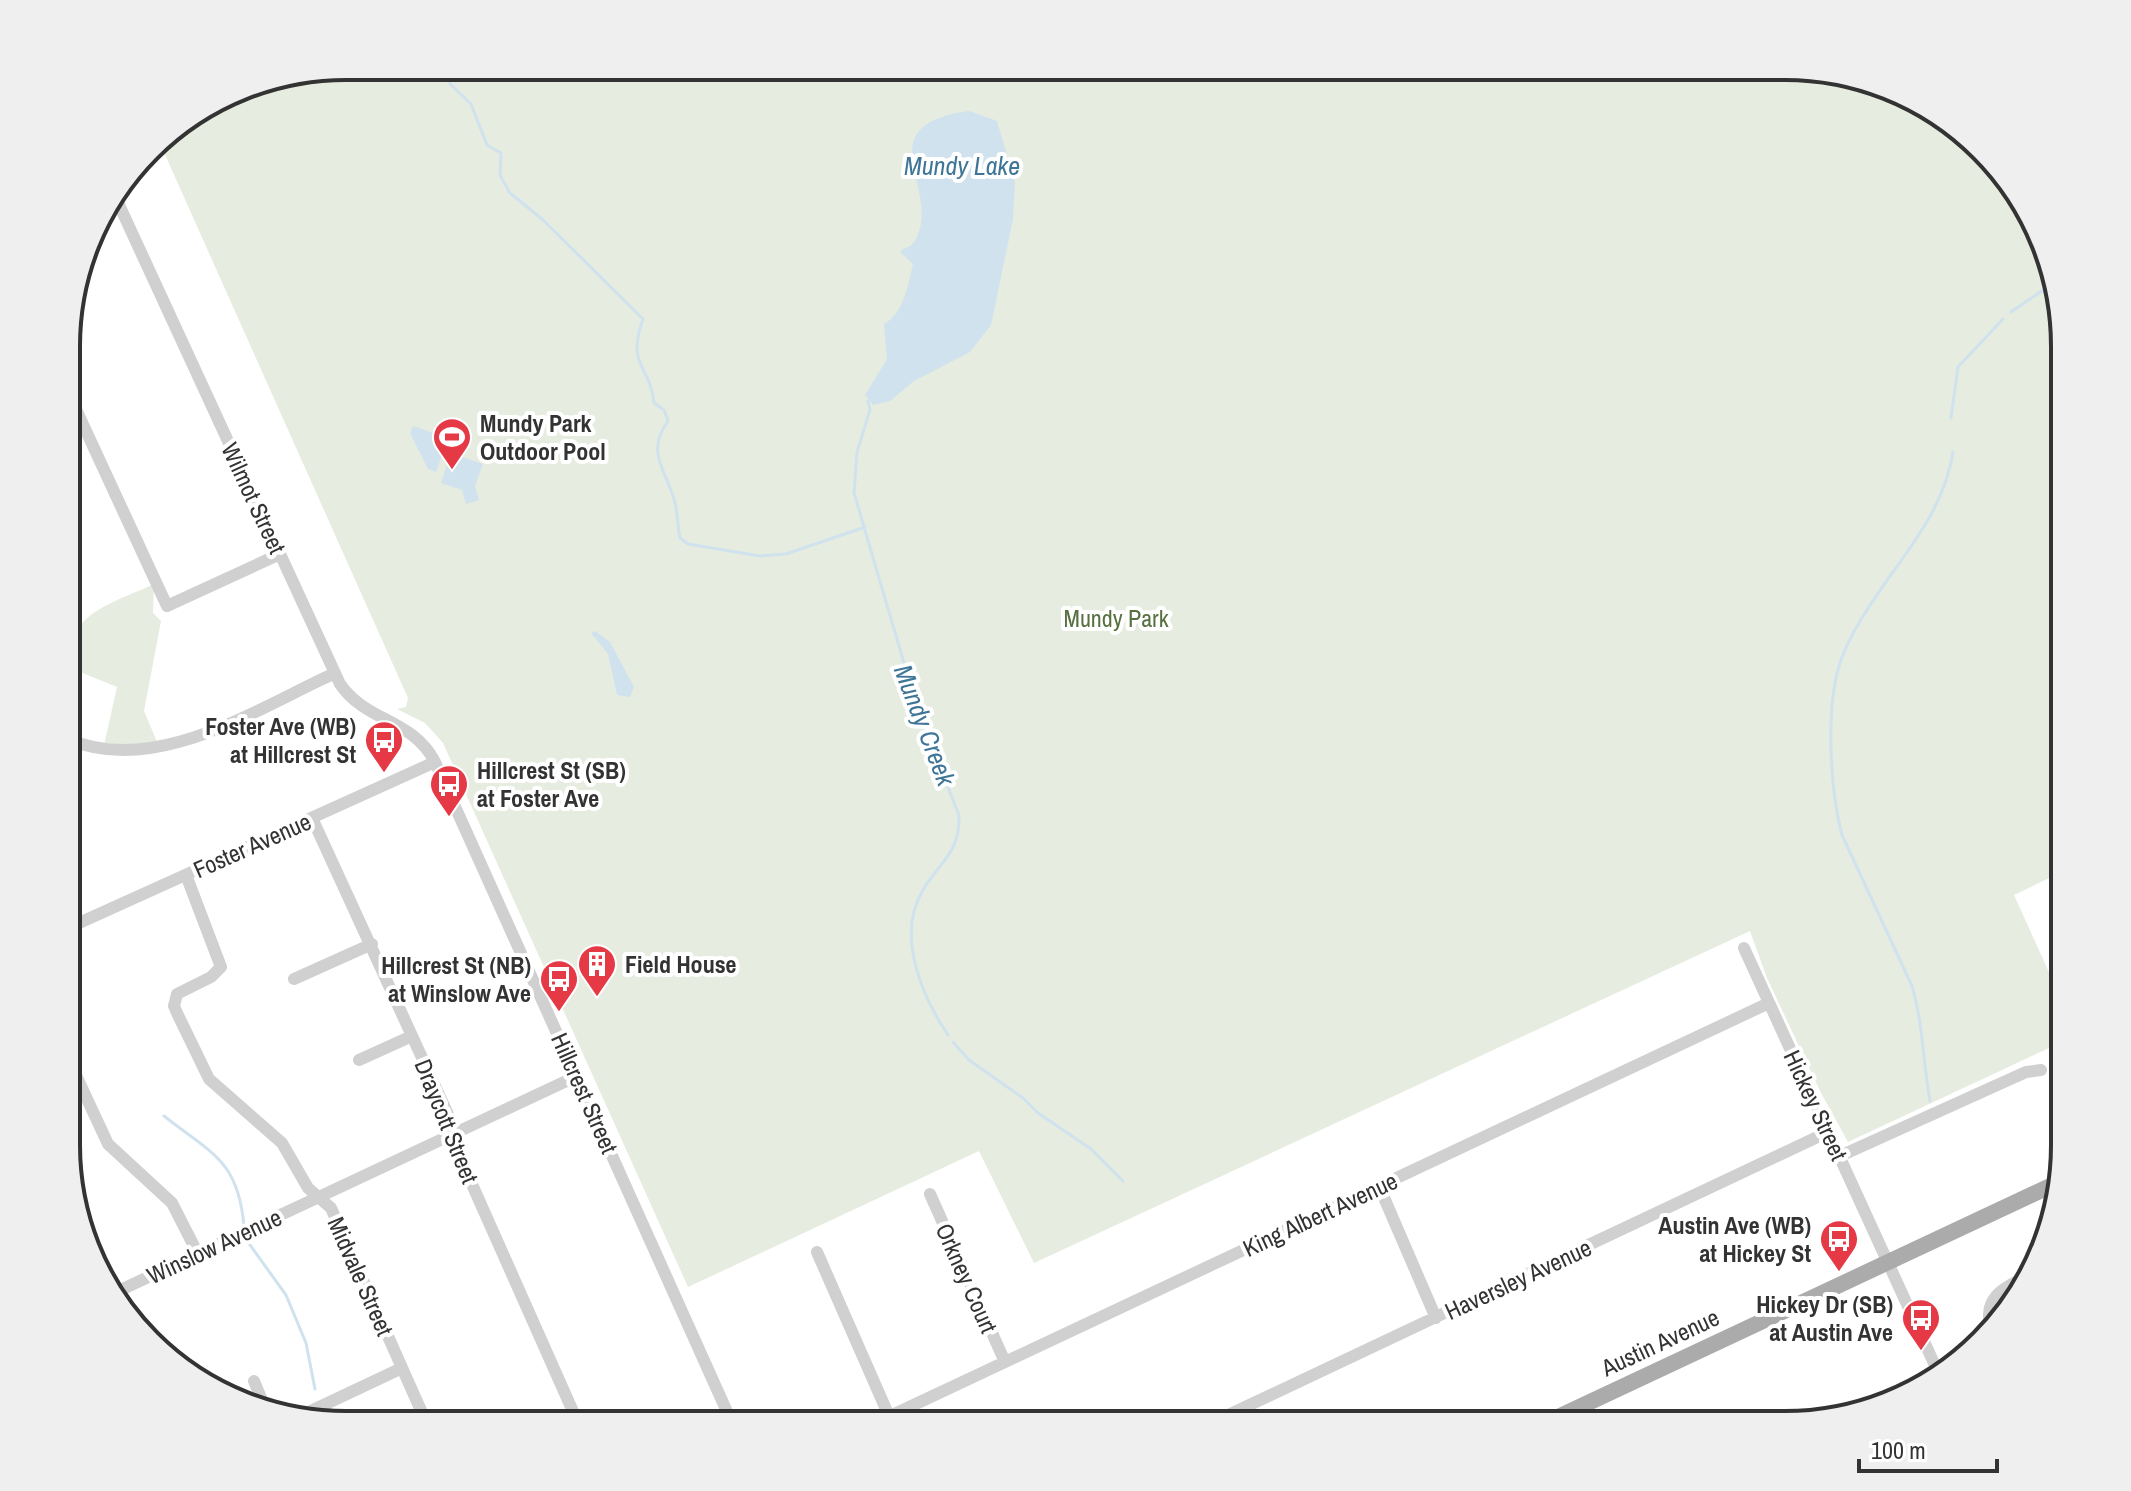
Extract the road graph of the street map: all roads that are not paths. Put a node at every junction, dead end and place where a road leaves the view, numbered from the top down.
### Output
1 (120, 207) edge
2 (80, 418) edge
3 (280, 554) junction
4 (335, 673) junction
5 (80, 742) edge
6 (435, 762) junction
7 (312, 818) junction
8 (186, 875) junction
9 (81, 922) edge
10 (372, 944) junction
11 (1744, 948) dead end
12 (294, 979) dead end
13 (1769, 1003) junction
14 (412, 1036) junction
15 (359, 1060) dead end
16 (2041, 1070) dead end
17 (577, 1076) junction
18 (81, 1086) edge
19 (1828, 1132) junction
20 (453, 1134) junction
21 (1840, 1156) junction
22 (1379, 1186) junction
23 (2047, 1188) edge
24 (930, 1194) dead end
25 (319, 1198) junction
26 (817, 1252) dead end
27 (198, 1254) junction
28 (1888, 1262) junction
29 (2011, 1284) edge
30 (123, 1289) edge
31 (1988, 1316) edge
32 (1436, 1318) junction
33 (1005, 1362) junction
34 (1935, 1365) edge
35 (402, 1368) junction
36 (254, 1381) dead end
37 (261, 1397) edge
38 (316, 1409) edge
39 (421, 1410) edge
40 (572, 1410) edge
41 (726, 1410) edge
42 (887, 1410) edge
43 (901, 1410) edge
44 (1238, 1411) edge
45 (1571, 1411) edge

1 - 3 street, Wilmot Street
2 - 3 street
3 - 4 street, Wilmot Street
4 - 5 street
4 - 6 street, Wilmot Street
6 - 7 street, Foster Avenue
6 - 17 street, Hillcrest Street
7 - 8 street, Foster Avenue
7 - 10 street, Draycott Street
8 - 9 street, Foster Avenue
8 - 25 street, Midvale Street
10 - 12 street
10 - 14 street, Draycott Street
11 - 13 street, Hickey Street
13 - 19 street, Hickey Street
13 - 22 street, King Albert Avenue
14 - 15 street
14 - 20 street, Draycott Street
16 - 21 street
17 - 20 street, Winslow Avenue
17 - 41 street, Hillcrest Street
18 - 27 street
19 - 21 street, Hickey Street
19 - 32 street, Haversley Avenue
20 - 25 street, Winslow Avenue
20 - 40 street, Draycott Street
21 - 28 street, Hickey Street
22 - 32 street
22 - 33 street, King Albert Avenue
23 - 28 main road, Austin Avenue
24 - 33 street, Orkney Court
25 - 27 street, Winslow Avenue
25 - 35 street, Midvale Street
26 - 42 street
27 - 30 street, Winslow Avenue
28 - 34 street, Hickey Street
28 - 45 main road, Austin Avenue
29 - 31 street
32 - 44 street, Haversley Avenue
33 - 43 street, King Albert Avenue
35 - 38 street
35 - 39 street, Midvale Street
36 - 37 street

